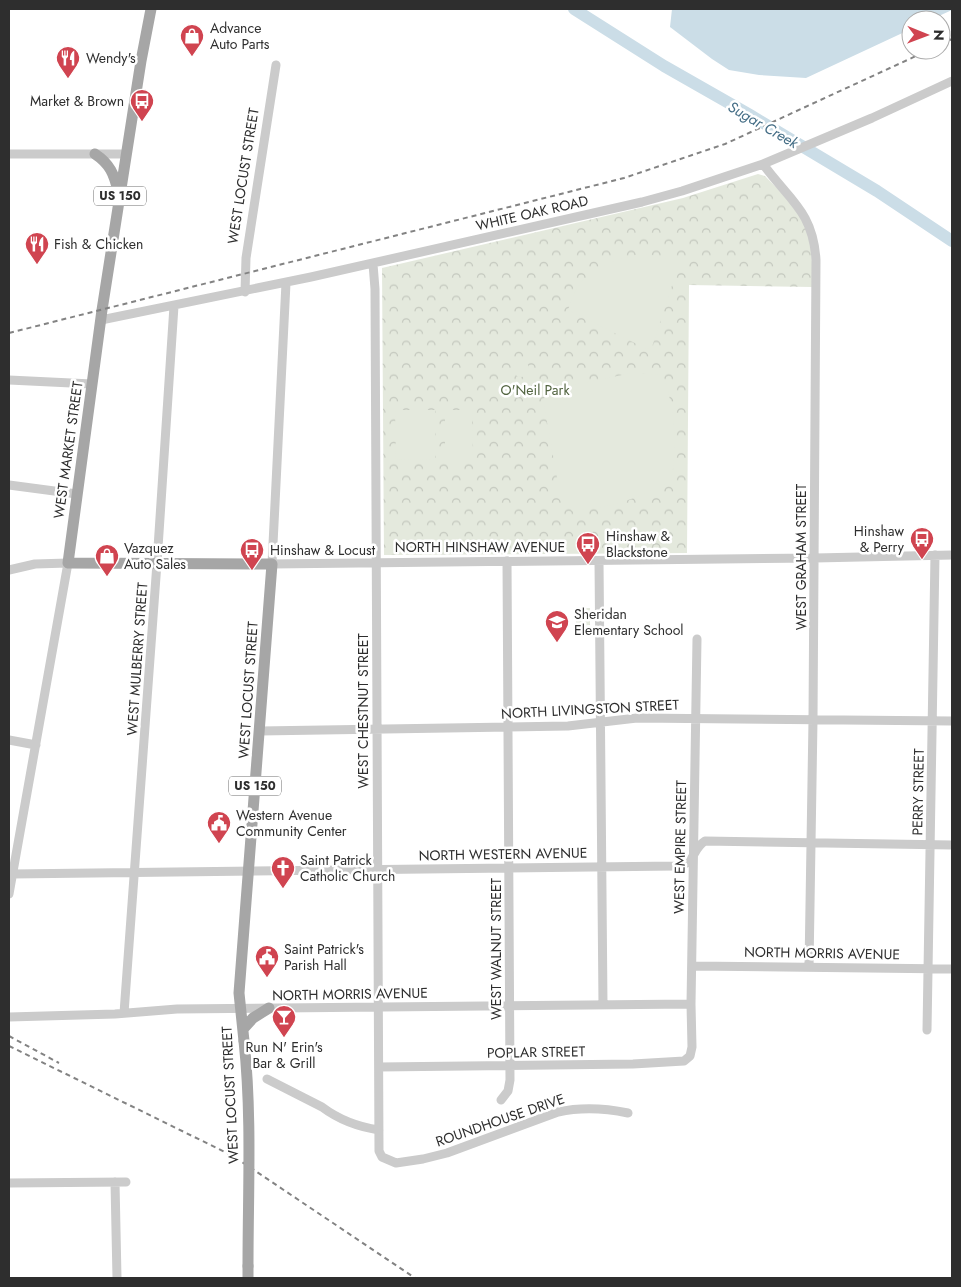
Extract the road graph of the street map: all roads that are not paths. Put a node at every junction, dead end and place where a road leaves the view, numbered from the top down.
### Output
1 (150, 9) edge
2 (276, 65) dead end
3 (952, 80) edge
4 (9, 154) edge
5 (94, 154) junction
6 (126, 154) junction
7 (763, 164) junction
8 (120, 196) junction
9 (373, 264) junction
10 (286, 283) junction
11 (245, 292) junction
12 (174, 306) junction
13 (101, 320) junction
14 (9, 380) edge
15 (92, 384) junction
16 (9, 485) edge
17 (77, 494) junction
18 (935, 555) junction
19 (952, 555) edge
20 (815, 558) junction
21 (507, 561) junction
22 (599, 561) junction
23 (376, 562) junction
24 (68, 563) junction
25 (157, 563) junction
26 (272, 564) junction
27 (9, 570) edge
28 (697, 639) dead end
29 (696, 719) junction
30 (813, 720) junction
31 (933, 721) junction
32 (952, 721) edge
33 (600, 723) junction
34 (508, 727) junction
35 (377, 729) junction
36 (260, 731) junction
37 (9, 740) edge
38 (36, 745) junction
39 (811, 843) junction
40 (931, 845) junction
41 (952, 845) edge
42 (694, 854) junction
43 (602, 867) junction
44 (509, 868) junction
45 (378, 869) junction
46 (248, 871) junction
47 (135, 872) junction
48 (12, 874) junction
49 (9, 894) edge
50 (692, 966) junction
51 (809, 967) junction
52 (928, 969) junction
53 (952, 969) edge
54 (691, 1004) junction
55 (603, 1005) junction
56 (510, 1006) junction
57 (378, 1007) junction
58 (269, 1008) junction
59 (240, 1009) junction
60 (124, 1013) junction
61 (9, 1017) edge
62 (242, 1029) junction
63 (927, 1030) dead end
64 (690, 1056) joint
65 (510, 1066) junction
66 (379, 1067) junction
67 (267, 1079) dead end
68 (501, 1100) dead end
69 (628, 1113) dead end
70 (379, 1130) junction
71 (382, 1157) joint
72 (115, 1182) junction
73 (126, 1182) dead end
74 (9, 1183) edge
75 (116, 1278) edge
76 (248, 1278) edge

1 - 6 main road, WEST MARKET STREET / US 150
2 - 11 street, WEST LOCUST STREET
3 - 7 street, WHITE OAK ROAD
4 - 5 street
5 - 6 street
5 - 8 main road
6 - 8 main road, WEST MARKET STREET / US 150
7 - 9 street, WHITE OAK ROAD
7 - 20 street, WEST GRAHAM STREET
8 - 13 main road, WEST MARKET STREET / US 150
9 - 10 street, WHITE OAK ROAD
9 - 23 street, WEST CHESTNUT STREET
10 - 11 street, WHITE OAK ROAD
10 - 26 street, WEST LOCUST STREET
11 - 12 street, WHITE OAK ROAD
12 - 13 street, WHITE OAK ROAD
12 - 25 street, WEST MULBERRY STREET
13 - 15 main road, WEST MARKET STREET / US 150
14 - 15 street
15 - 17 main road, WEST MARKET STREET / US 150
16 - 17 street
17 - 24 main road, WEST MARKET STREET / US 150
18 - 19 street, NORTH HINSHAW AVENUE
18 - 20 street, NORTH HINSHAW AVENUE
18 - 31 street, PERRY STREET
20 - 22 street, NORTH HINSHAW AVENUE
20 - 30 street, WEST GRAHAM STREET
21 - 22 street, NORTH HINSHAW AVENUE
21 - 23 street, NORTH HINSHAW AVENUE
21 - 34 street, WEST WALNUT STREET
22 - 33 street
23 - 26 street, NORTH HINSHAW AVENUE
23 - 35 street, WEST CHESTNUT STREET
24 - 25 main road, NORTH HINSHAW AVENUE
24 - 27 street, NORTH HINSHAW AVENUE
24 - 38 street, WEST MARKET STREET
25 - 26 main road, NORTH HINSHAW AVENUE
25 - 47 street, WEST MULBERRY STREET
26 - 36 main road, WEST LOCUST STREET / US 150
28 - 29 street, WEST EMPIRE STREET
29 - 30 street, NORTH LIVINGSTON STREET
29 - 33 street, NORTH LIVINGSTON STREET
29 - 42 street, WEST EMPIRE STREET
30 - 31 street, NORTH LIVINGSTON STREET
30 - 39 street, WEST GRAHAM STREET
31 - 32 street, NORTH LIVINGSTON STREET
31 - 40 street, PERRY STREET
33 - 34 street, NORTH LIVINGSTON STREET
33 - 43 street
34 - 35 street, NORTH LIVINGSTON STREET
34 - 44 street, WEST WALNUT STREET
35 - 36 street, NORTH LIVINGSTON STREET
35 - 45 street, WEST CHESTNUT STREET
36 - 46 main road, WEST LOCUST STREET / US 150
37 - 38 street
38 - 48 street, WEST MARKET STREET
39 - 40 street, NORTH WESTERN AVENUE
39 - 42 street, NORTH WESTERN AVENUE
39 - 51 street, WEST GRAHAM STREET
40 - 41 street, NORTH WESTERN AVENUE
40 - 52 street, PERRY STREET
42 - 43 street, NORTH WESTERN AVENUE
42 - 50 street, WEST EMPIRE STREET
43 - 44 street, NORTH WESTERN AVENUE
43 - 55 street
44 - 45 street, NORTH WESTERN AVENUE
44 - 56 street, WEST WALNUT STREET
45 - 46 street, NORTH WESTERN AVENUE
45 - 57 street, WEST CHESTNUT STREET
46 - 47 street, NORTH WESTERN AVENUE
46 - 59 main road, WEST LOCUST STREET / US 150
47 - 48 street, NORTH WESTERN AVENUE
47 - 60 street, WEST MULBERRY STREET
48 - 49 street, WEST MARKET STREET
50 - 51 street, NORTH MORRIS AVENUE
50 - 54 street, WEST EMPIRE STREET
51 - 52 street, NORTH MORRIS AVENUE
52 - 53 street, NORTH MORRIS AVENUE
52 - 63 street, PERRY STREET
54 - 55 street, NORTH MORRIS AVENUE
54 - 64 street, WEST EMPIRE STREET
55 - 56 street, NORTH MORRIS AVENUE
56 - 57 street, NORTH MORRIS AVENUE
56 - 65 street, WEST WALNUT STREET
57 - 58 street, NORTH MORRIS AVENUE
57 - 66 street, WEST CHESTNUT STREET
58 - 59 street, NORTH MORRIS AVENUE
58 - 62 main road
59 - 60 street, NORTH MORRIS AVENUE
59 - 62 main road, WEST LOCUST STREET / US 150
60 - 61 street, NORTH MORRIS AVENUE
62 - 76 main road, WEST LOCUST STREET / US 150, bridge
64 - 65 street, POPLAR STREET
65 - 66 street, POPLAR STREET
65 - 68 street, WEST WALNUT STREET
66 - 70 street, WEST CHESTNUT STREET
67 - 70 street
69 - 71 street, ROUNDHOUSE DRIVE
70 - 71 street, WEST CHESTNUT STREET
72 - 73 street
72 - 74 street
72 - 75 street

